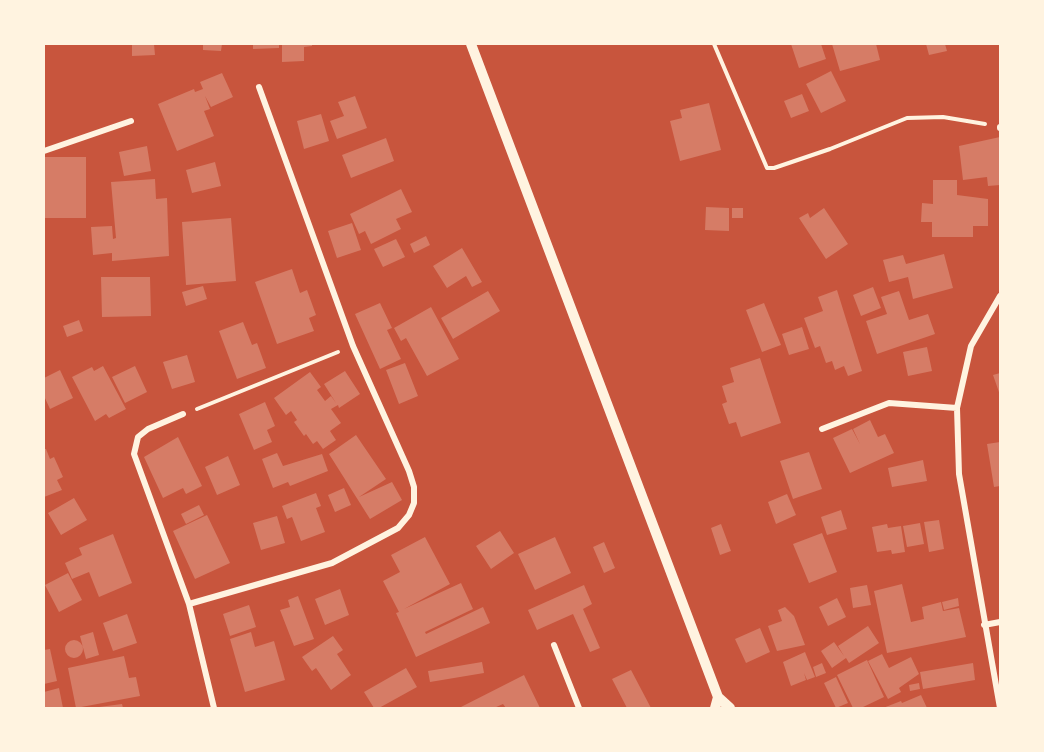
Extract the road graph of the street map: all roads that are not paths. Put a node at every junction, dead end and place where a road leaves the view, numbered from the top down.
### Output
1 (471, 44) edge
2 (259, 87) dead end
3 (131, 121) dead end
4 (44, 151) edge
5 (1000, 296) edge
6 (957, 408) junction
7 (183, 414) road end
8 (822, 429) dead end
9 (189, 604) junction
10 (1000, 622) edge
11 (984, 625) junction
12 (554, 645) dead end
13 (718, 697) junction
14 (214, 708) edge
15 (579, 708) edge
16 (715, 708) edge
17 (730, 708) edge
18 (1000, 708) edge

1 - 13 street
2 - 9 street
3 - 4 street
5 - 6 street
6 - 8 street
6 - 11 street
7 - 9 street
9 - 14 street
10 - 11 street
11 - 18 street
12 - 15 street
13 - 16 street
13 - 17 street

